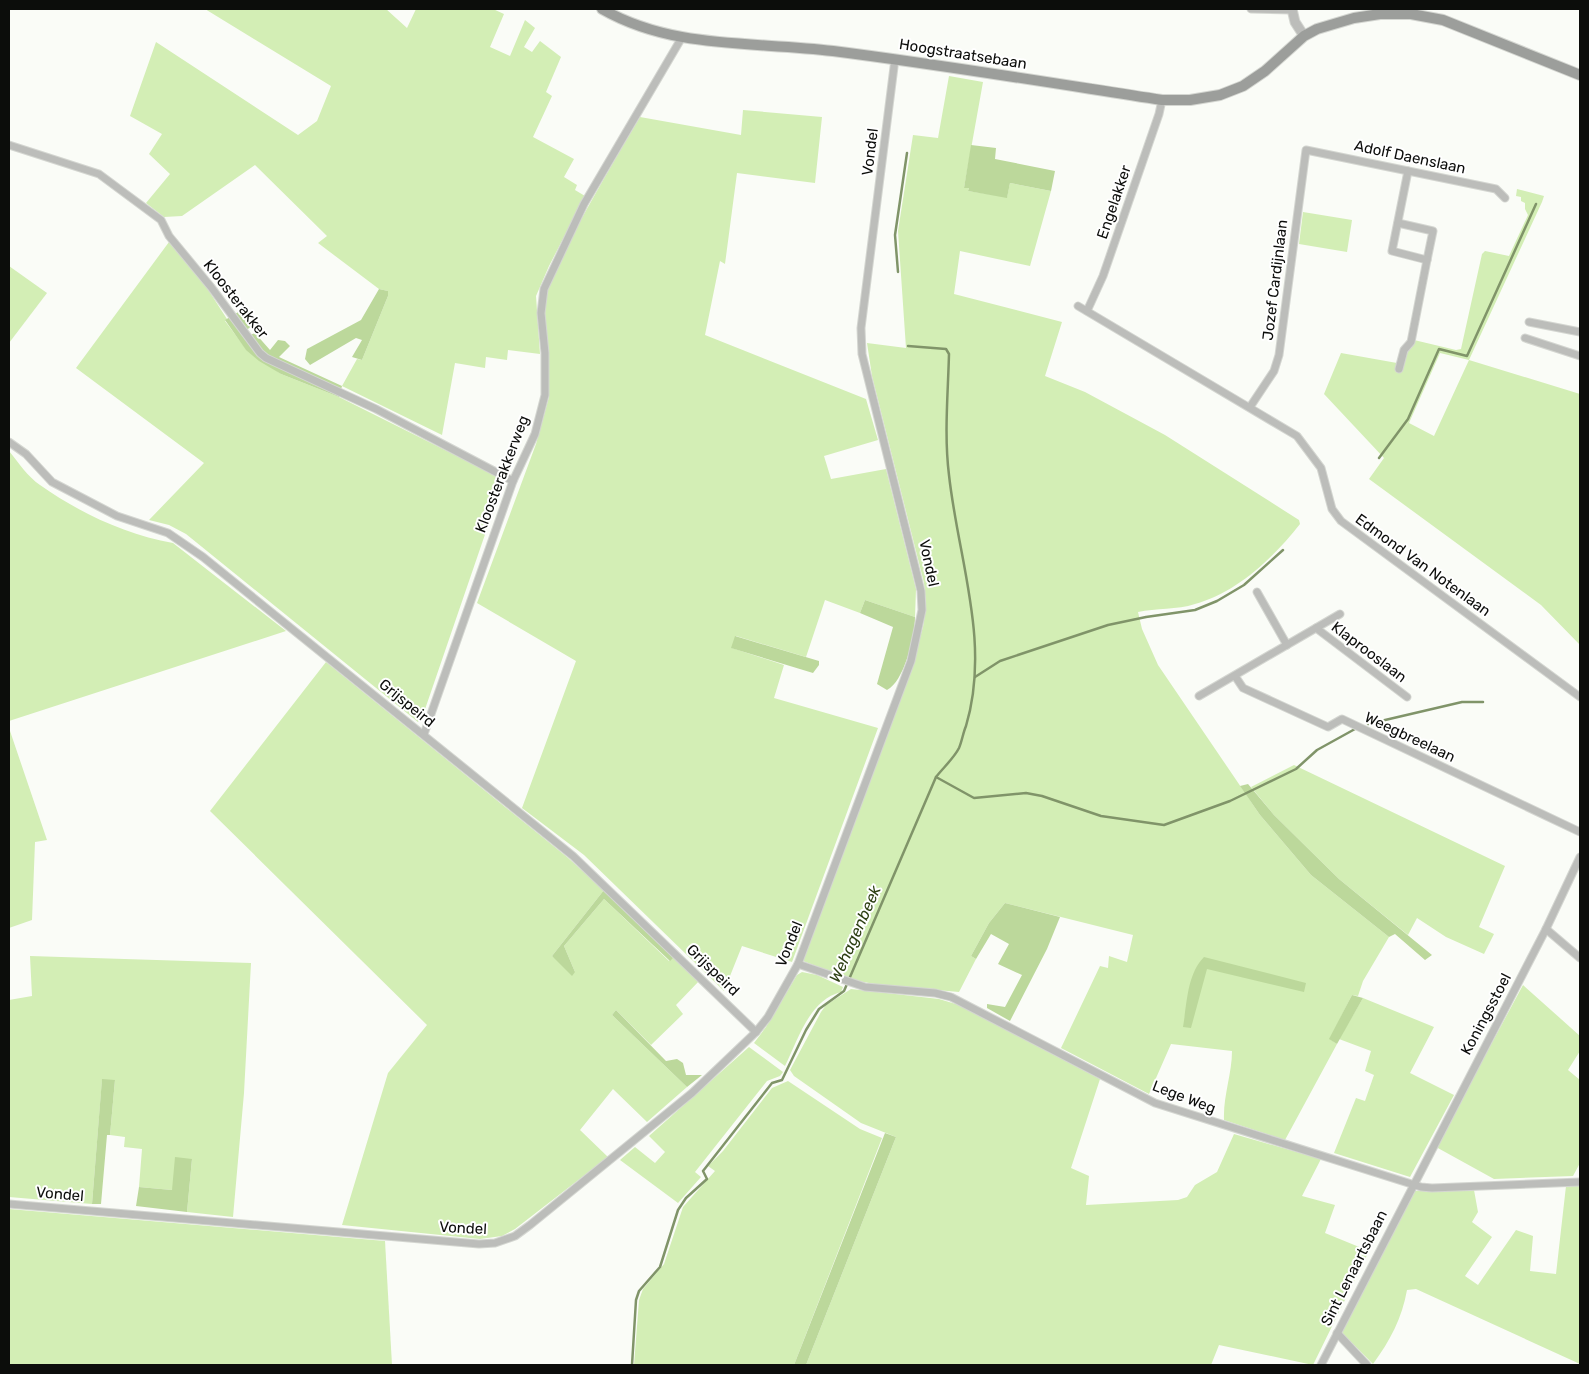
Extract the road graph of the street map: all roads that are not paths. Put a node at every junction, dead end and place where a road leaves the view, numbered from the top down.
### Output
1 (602, 9) edge
2 (1251, 9) edge
3 (1292, 10) edge
4 (1353, 13) edge
5 (1304, 36) junction
6 (681, 39) junction
7 (896, 59) junction
8 (1580, 75) edge
9 (1162, 100) junction
10 (9, 145) edge
11 (1306, 150) joint
12 (1408, 171) junction
13 (1506, 198) dead end
14 (1398, 223) junction
15 (1427, 260) junction
16 (1078, 306) dead end
17 (1087, 311) junction
18 (1529, 322) dead end
19 (1580, 332) edge
20 (1525, 338) dead end
21 (1580, 356) edge
22 (1399, 369) dead end
23 (1250, 407) junction
24 (9, 442) edge
25 (513, 481) junction
26 (1257, 592) dead end
27 (1340, 614) dead end
28 (1316, 628) junction
29 (1287, 645) junction
30 (1235, 676) junction
31 (1199, 696) dead end
32 (1407, 697) dead end
33 (1580, 697) edge
34 (424, 734) junction
35 (1580, 832) edge
36 (1580, 857) edge
37 (1546, 929) junction
38 (1580, 958) edge
39 (798, 964) junction
40 (756, 1032) junction
41 (1580, 1182) edge
42 (1413, 1183) junction
43 (9, 1204) edge
44 (1336, 1333) junction
45 (1320, 1365) edge
46 (1368, 1365) edge

1 - 6 main road, Hoogstraatsebaan
2 - 3 street
3 - 5 street
4 - 5 main road, Hoogstraatsebaan
4 - 8 main road, Hoogstraatsebaan
5 - 9 main road, Hoogstraatsebaan
6 - 7 main road, Hoogstraatsebaan
6 - 25 street, Kloosterakkerweg
7 - 9 main road, Hoogstraatsebaan
7 - 39 street, Vondel
9 - 17 street, Engelakker
10 - 25 street, Kloosterakker
11 - 12 street, Adolf Daenslaan
11 - 23 street, Jozef Cardijnlaan
12 - 13 street, Adolf Daenslaan
12 - 14 street
14 - 15 street
14 - 15 street
15 - 22 street
16 - 17 street, Edmond Van Notenlaan
17 - 23 street, Edmond Van Notenlaan
18 - 19 street
20 - 21 street
23 - 33 street, Edmond Van Notenlaan
24 - 34 street, Grijspeird
25 - 34 street, Kloosterakkerweg
26 - 29 street
27 - 28 street, Klaprooslaan
28 - 29 street, Klaprooslaan
28 - 32 street, Klaprooslaan
29 - 30 street, Klaprooslaan
30 - 31 street, Klaprooslaan
30 - 35 street, Weegbreelaan
34 - 40 street, Grijspeird
36 - 37 street, Koningsstoel
37 - 38 street
37 - 42 street, Koningsstoel
39 - 40 street, Vondel
39 - 42 street, Lege Weg
40 - 43 street, Vondel
41 - 42 street, Lege Weg
42 - 44 street, Sint Lenaartsbaan
44 - 45 street, Sint Lenaartsbaan
44 - 46 street

